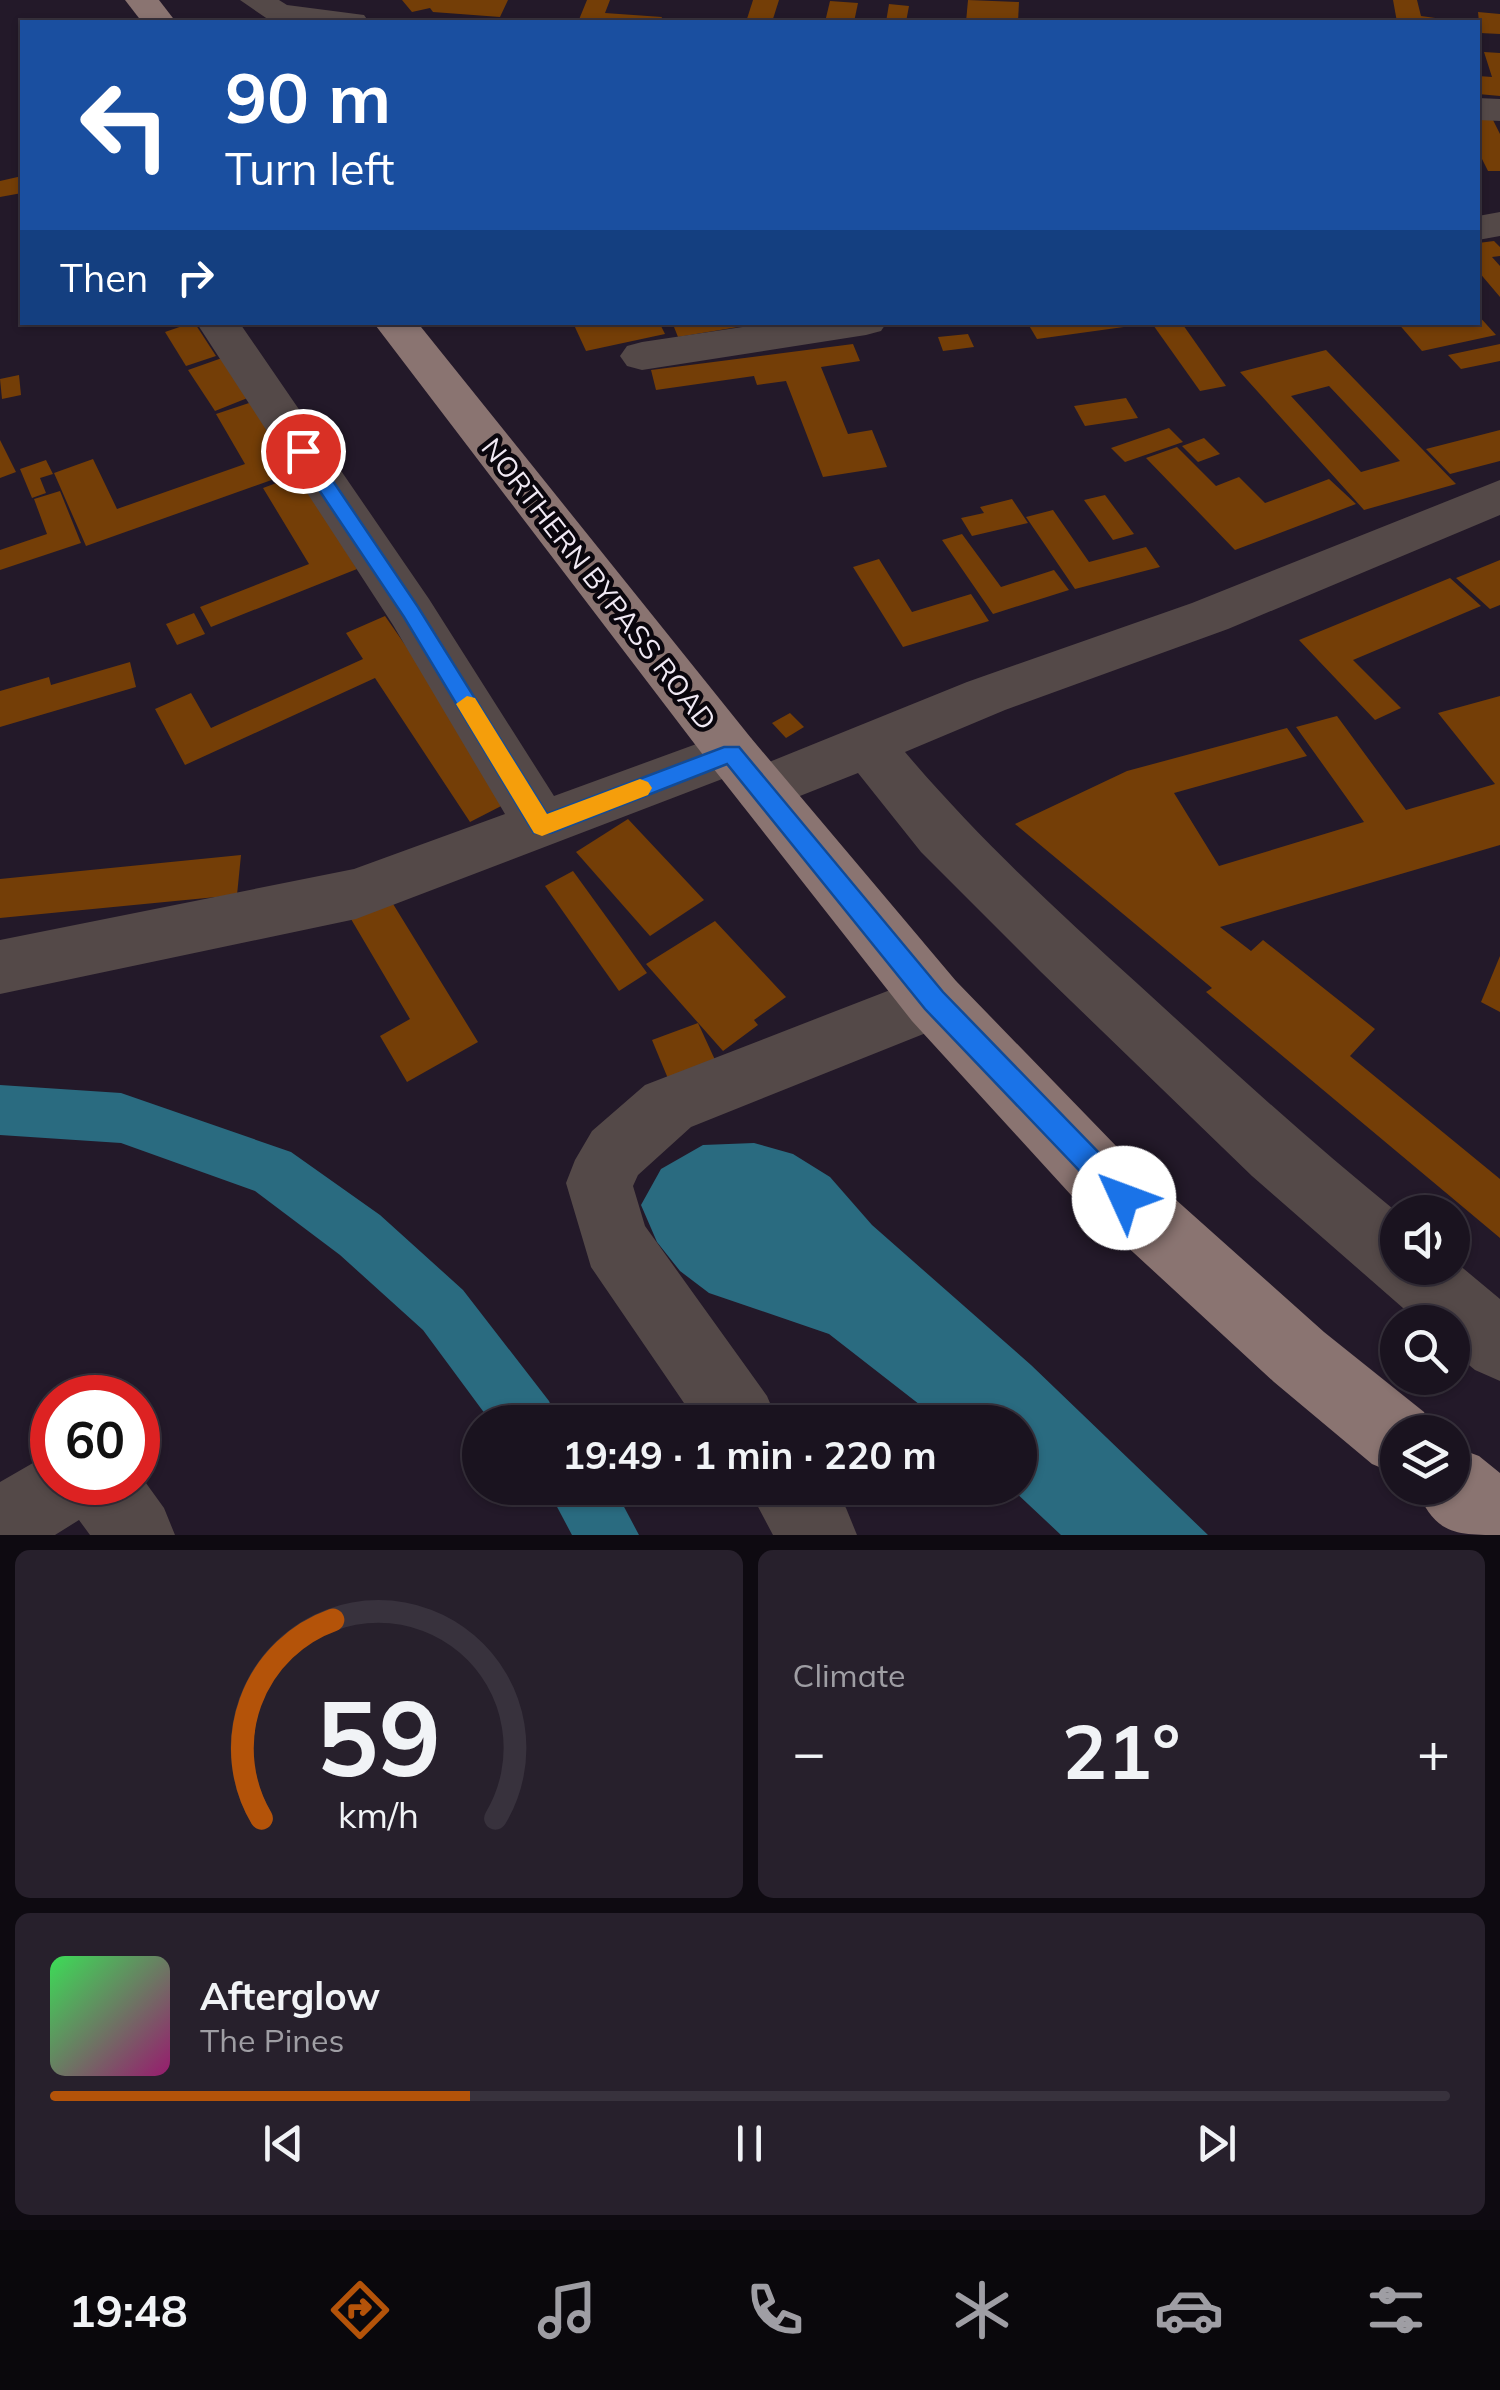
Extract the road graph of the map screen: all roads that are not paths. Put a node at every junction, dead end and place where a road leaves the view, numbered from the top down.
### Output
1 (142, 0) edge
2 (257, 0) edge
3 (158, 20) edge
4 (334, 20) edge
5 (218, 325) edge
6 (396, 325) edge
7 (846, 325) edge
8 (642, 356) dead end
9 (1500, 496) edge
10 (867, 746) junction
11 (747, 771) junction
12 (542, 826) junction
13 (0, 966) edge
14 (934, 1000) junction
15 (1380, 1243) edge
16 (1428, 1285) edge
17 (1500, 1346) edge
18 (728, 1405) edge
19 (1380, 1423) edge
20 (1470, 1498) edge
21 (33, 1505) edge
22 (115, 1505) edge
23 (798, 1505) edge
24 (1500, 1522) edge
25 (0, 1526) edge
26 (137, 1535) edge
27 (820, 1535) edge

1 - 3 main road
2 - 4 street
5 - 12 street
6 - 11 main road, NORTHERN BYPASS ROAD
7 - 8 street
9 - 10 street
10 - 11 street
10 - 15 street
11 - 12 street
11 - 14 main road, NORTHERN BYPASS ROAD
12 - 13 street
14 - 18 street
14 - 19 main road, NORTHERN BYPASS ROAD
16 - 17 street
20 - 24 main road
21 - 25 street
22 - 26 street
23 - 27 street

